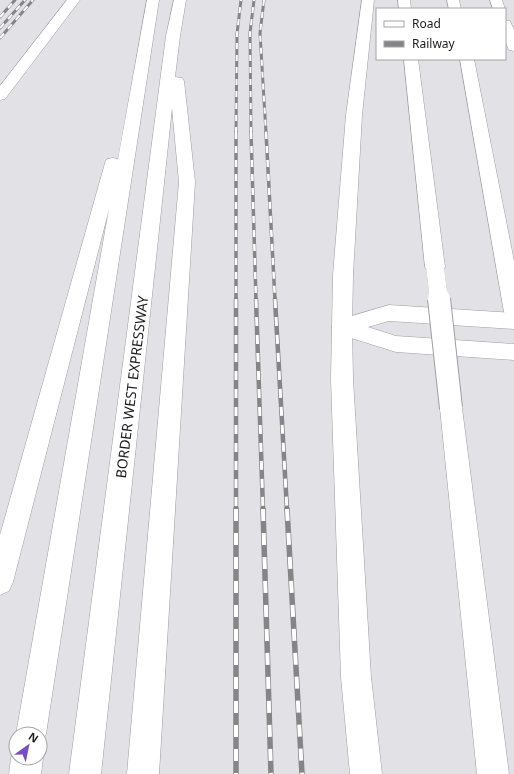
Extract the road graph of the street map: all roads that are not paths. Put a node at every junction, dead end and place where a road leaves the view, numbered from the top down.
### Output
1 (74, 0) edge
2 (153, 0) edge
3 (180, 0) edge
4 (368, 0) edge
5 (506, 27) edge
6 (173, 36) junction
7 (145, 46) junction
8 (514, 47) edge
9 (411, 60) edge
10 (467, 60) edge
11 (0, 96) edge
12 (514, 312) edge
13 (514, 321) edge
14 (342, 327) junction
15 (514, 352) edge
16 (2, 572) edge
17 (33, 726) edge
18 (144, 761) edge
19 (86, 774) edge
20 (366, 774) edge
21 (493, 774) edge

1 - 11 main road
2 - 7 main road
3 - 6 main road, BORDER WEST EXPRESSWAY
4 - 14 main road
5 - 8 main road
6 - 18 main road
6 - 19 main road, BORDER WEST EXPRESSWAY
7 - 16 main road
7 - 17 main road
9 - 21 main road, bridge
10 - 12 main road
13 - 14 main road
14 - 15 main road
14 - 20 main road

